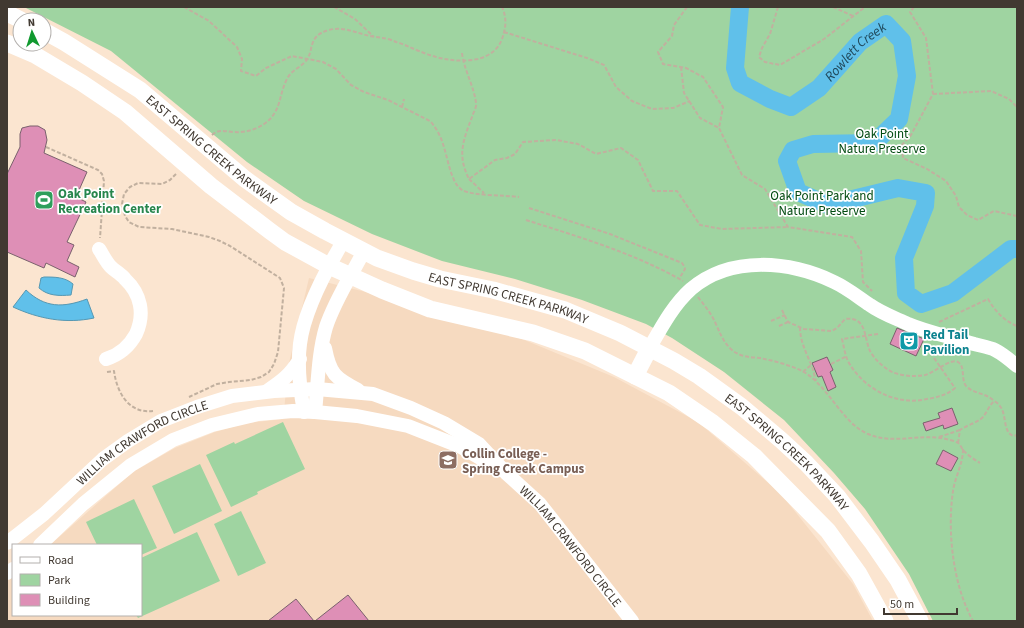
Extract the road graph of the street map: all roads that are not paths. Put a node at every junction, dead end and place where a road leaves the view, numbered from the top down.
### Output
1 (52, 36) edge
2 (7, 43) edge
3 (344, 240) junction
4 (100, 249) road end
5 (364, 251) junction
6 (329, 266) junction
7 (350, 277) junction
8 (323, 342) junction
9 (649, 349) junction
10 (300, 360) junction
11 (106, 365) road end
12 (1017, 366) edge
13 (635, 376) junction
14 (317, 389) junction
15 (300, 390) junction
16 (267, 392) junction
17 (365, 394) junction
18 (309, 412) junction
19 (506, 473) junction
20 (7, 543) edge
21 (41, 544) edge
22 (632, 621) edge
23 (885, 621) edge
24 (920, 621) edge

1 - 3 main road, EAST SPRING CREEK PARKWAY
2 - 6 main road, EAST SPRING CREEK PARKWAY
3 - 5 main road, EAST SPRING CREEK PARKWAY
3 - 6 lane
4 - 11 lane
5 - 7 lane
5 - 9 main road, EAST SPRING CREEK PARKWAY
6 - 7 main road, EAST SPRING CREEK PARKWAY
6 - 10 lane
7 - 8 lane
7 - 13 main road, EAST SPRING CREEK PARKWAY
8 - 14 lane
8 - 17 lane
9 - 12 lane
9 - 13 main road
9 - 24 main road, EAST SPRING CREEK PARKWAY
10 - 15 lane
10 - 16 lane
13 - 23 main road, EAST SPRING CREEK PARKWAY
14 - 15 lane, WILLIAM CRAWFORD CIRCLE
14 - 17 lane, WILLIAM CRAWFORD CIRCLE
14 - 18 lane
15 - 16 lane, WILLIAM CRAWFORD CIRCLE
15 - 18 lane
16 - 20 lane, WILLIAM CRAWFORD CIRCLE
17 - 19 lane, WILLIAM CRAWFORD CIRCLE
18 - 19 lane, WILLIAM CRAWFORD CIRCLE
18 - 21 lane, WILLIAM CRAWFORD CIRCLE
19 - 22 lane, WILLIAM CRAWFORD CIRCLE

